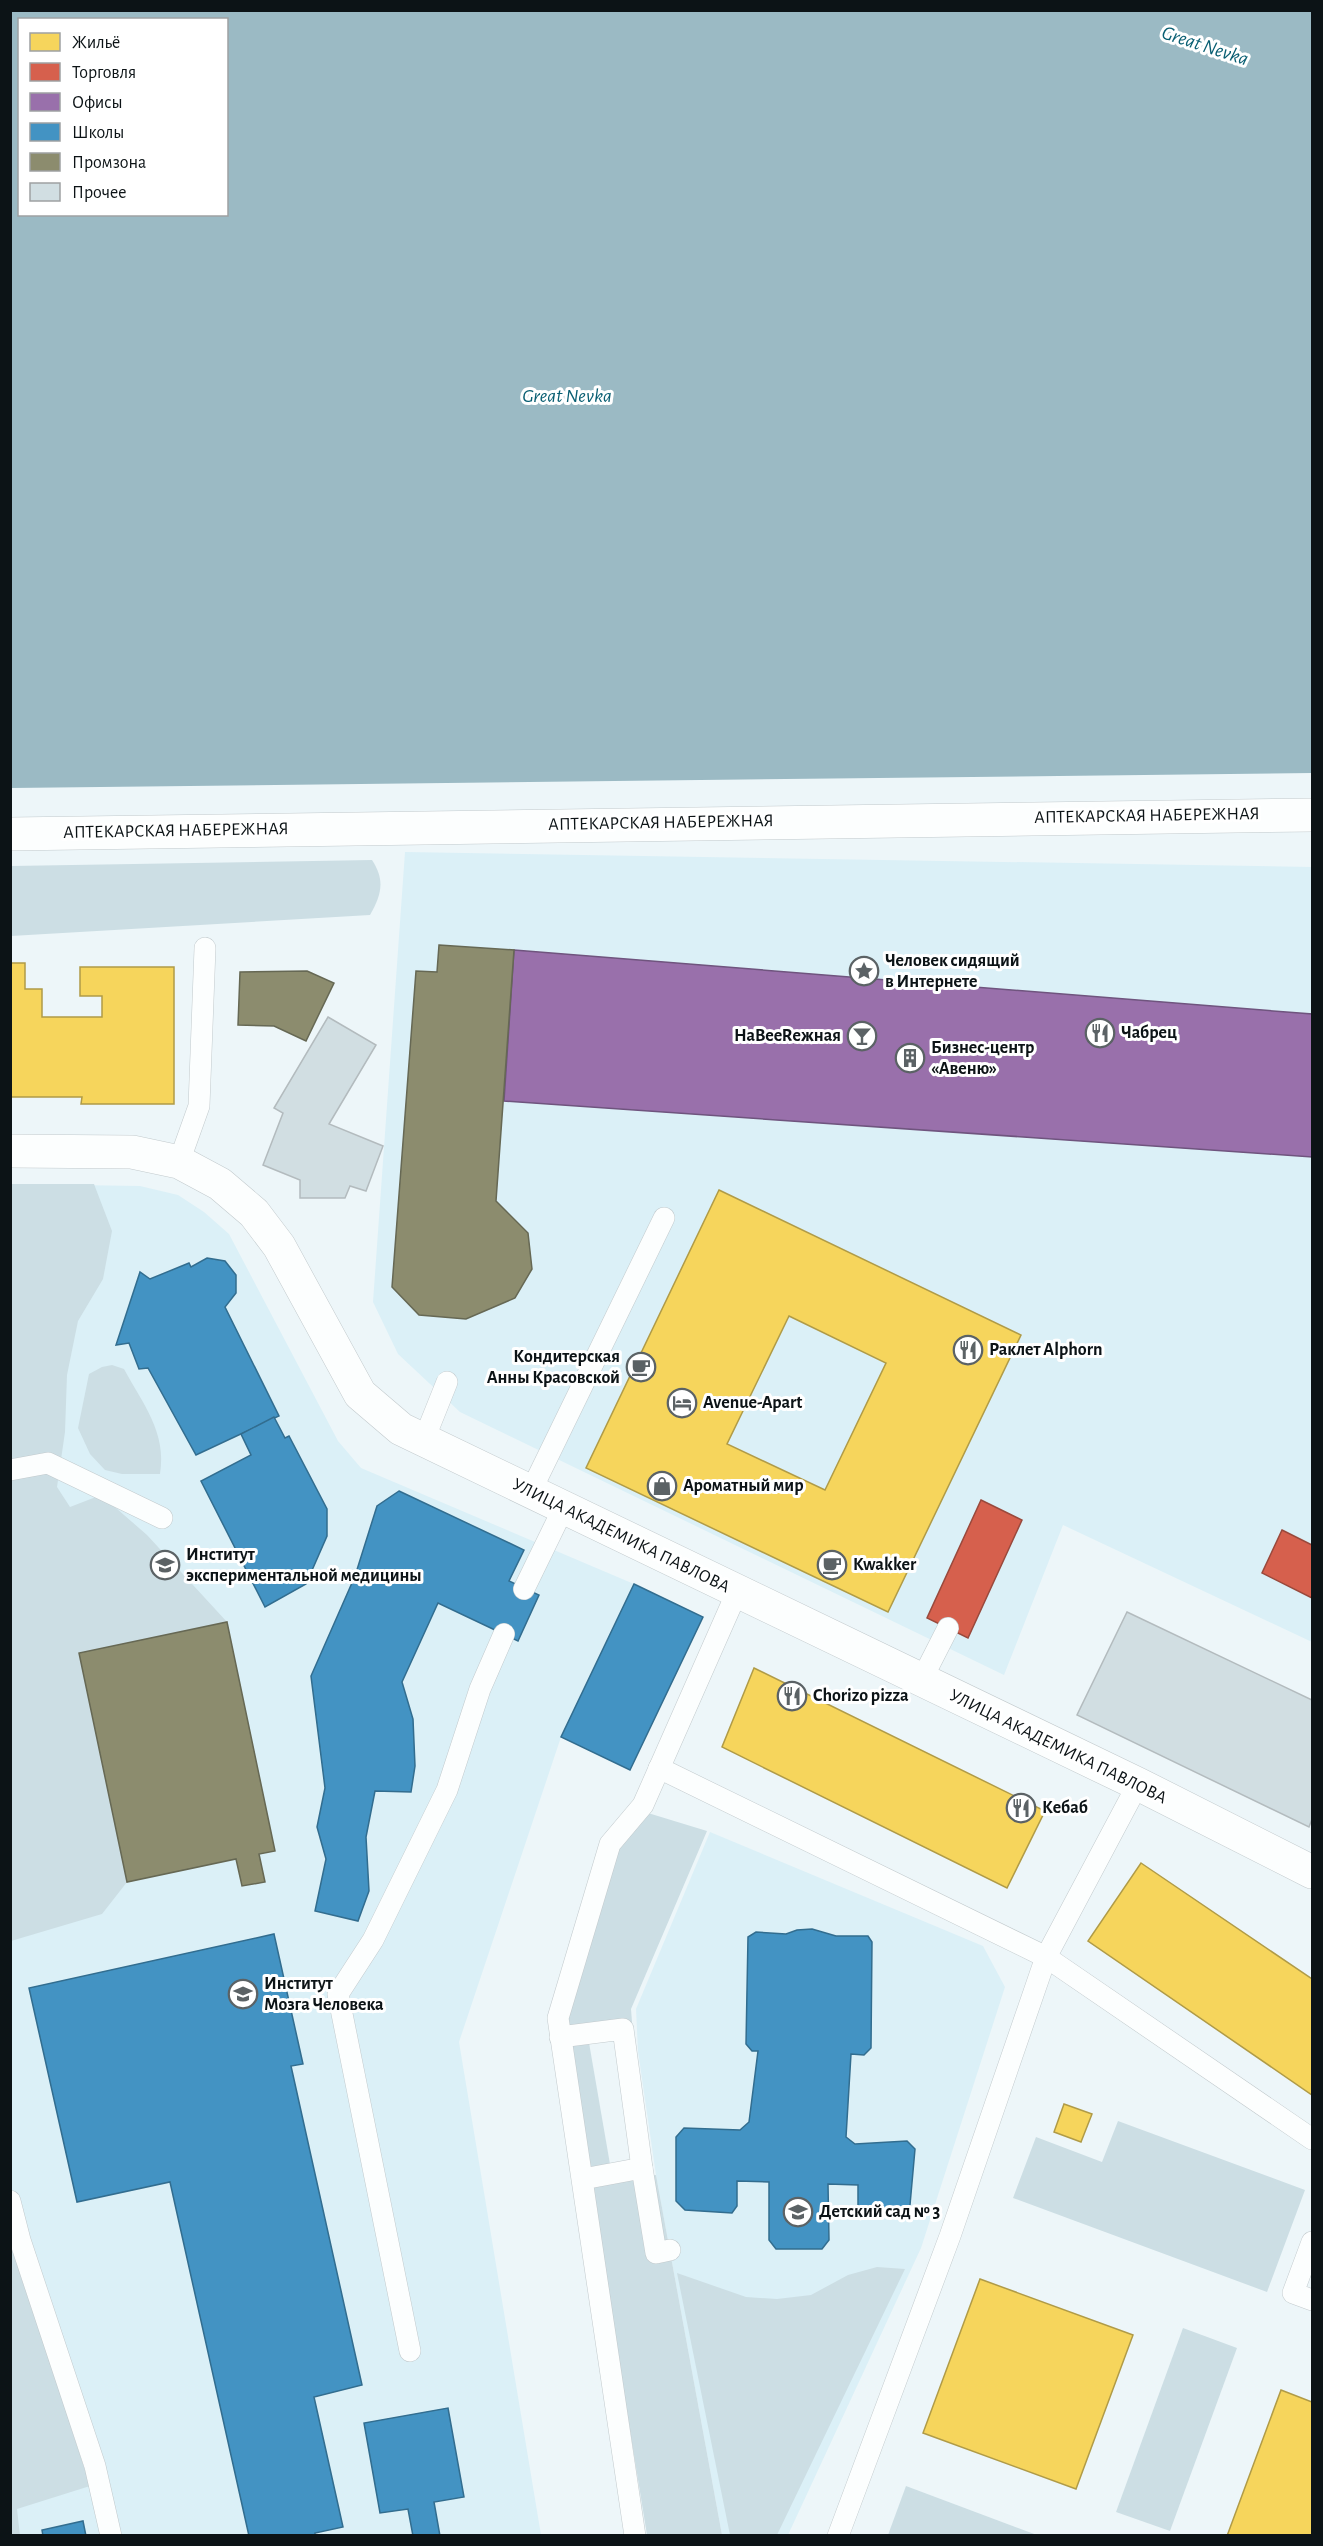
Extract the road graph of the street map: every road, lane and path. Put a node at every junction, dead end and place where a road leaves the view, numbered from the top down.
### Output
1 (1312, 815) edge
2 (10, 834) edge
3 (205, 948) dead end
4 (10, 1151) edge
5 (179, 1162) junction
6 (664, 1218) dead end
7 (447, 1382) dead end
8 (423, 1442) junction
9 (10, 1470) edge
10 (530, 1493) junction
11 (563, 1509) junction
12 (162, 1518) dead end
13 (524, 1588) dead end
14 (737, 1592) junction
15 (948, 1628) dead end
16 (504, 1634) dead end
17 (921, 1681) junction
18 (659, 1768) junction
19 (1138, 1784) junction
20 (1312, 1872) edge
21 (1046, 1957) junction
22 (560, 2037) junction
23 (1312, 2139) edge
24 (642, 2168) junction
25 (583, 2179) junction
26 (10, 2201) edge
27 (1312, 2242) edge
28 (670, 2250) dead end
29 (1312, 2300) edge
30 (410, 2351) dead end
31 (111, 2535) edge
32 (635, 2535) edge
33 (838, 2535) edge

1 - 2 street, АПТЕКАРСКАЯ НАБЕРЕЖНАЯ
3 - 5 lane
4 - 5 street, УЛИЦА АКАДЕМИКА ПАВЛОВА
5 - 8 street, УЛИЦА АКАДЕМИКА ПАВЛОВА
6 - 10 lane
7 - 8 lane
8 - 10 street, УЛИЦА АКАДЕМИКА ПАВЛОВА
9 - 12 lane
10 - 11 street, УЛИЦА АКАДЕМИКА ПАВЛОВА
11 - 13 lane
11 - 14 street, УЛИЦА АКАДЕМИКА ПАВЛОВА
14 - 17 street, УЛИЦА АКАДЕМИКА ПАВЛОВА
14 - 18 lane
15 - 17 lane
16 - 30 lane
17 - 19 street, УЛИЦА АКАДЕМИКА ПАВЛОВА
18 - 21 lane
18 - 22 lane
19 - 20 street, УЛИЦА АКАДЕМИКА ПАВЛОВА
19 - 21 lane
21 - 23 lane
21 - 33 lane
22 - 24 lane
22 - 25 lane
24 - 25 lane
24 - 28 lane
25 - 32 lane
26 - 31 lane
27 - 29 lane

